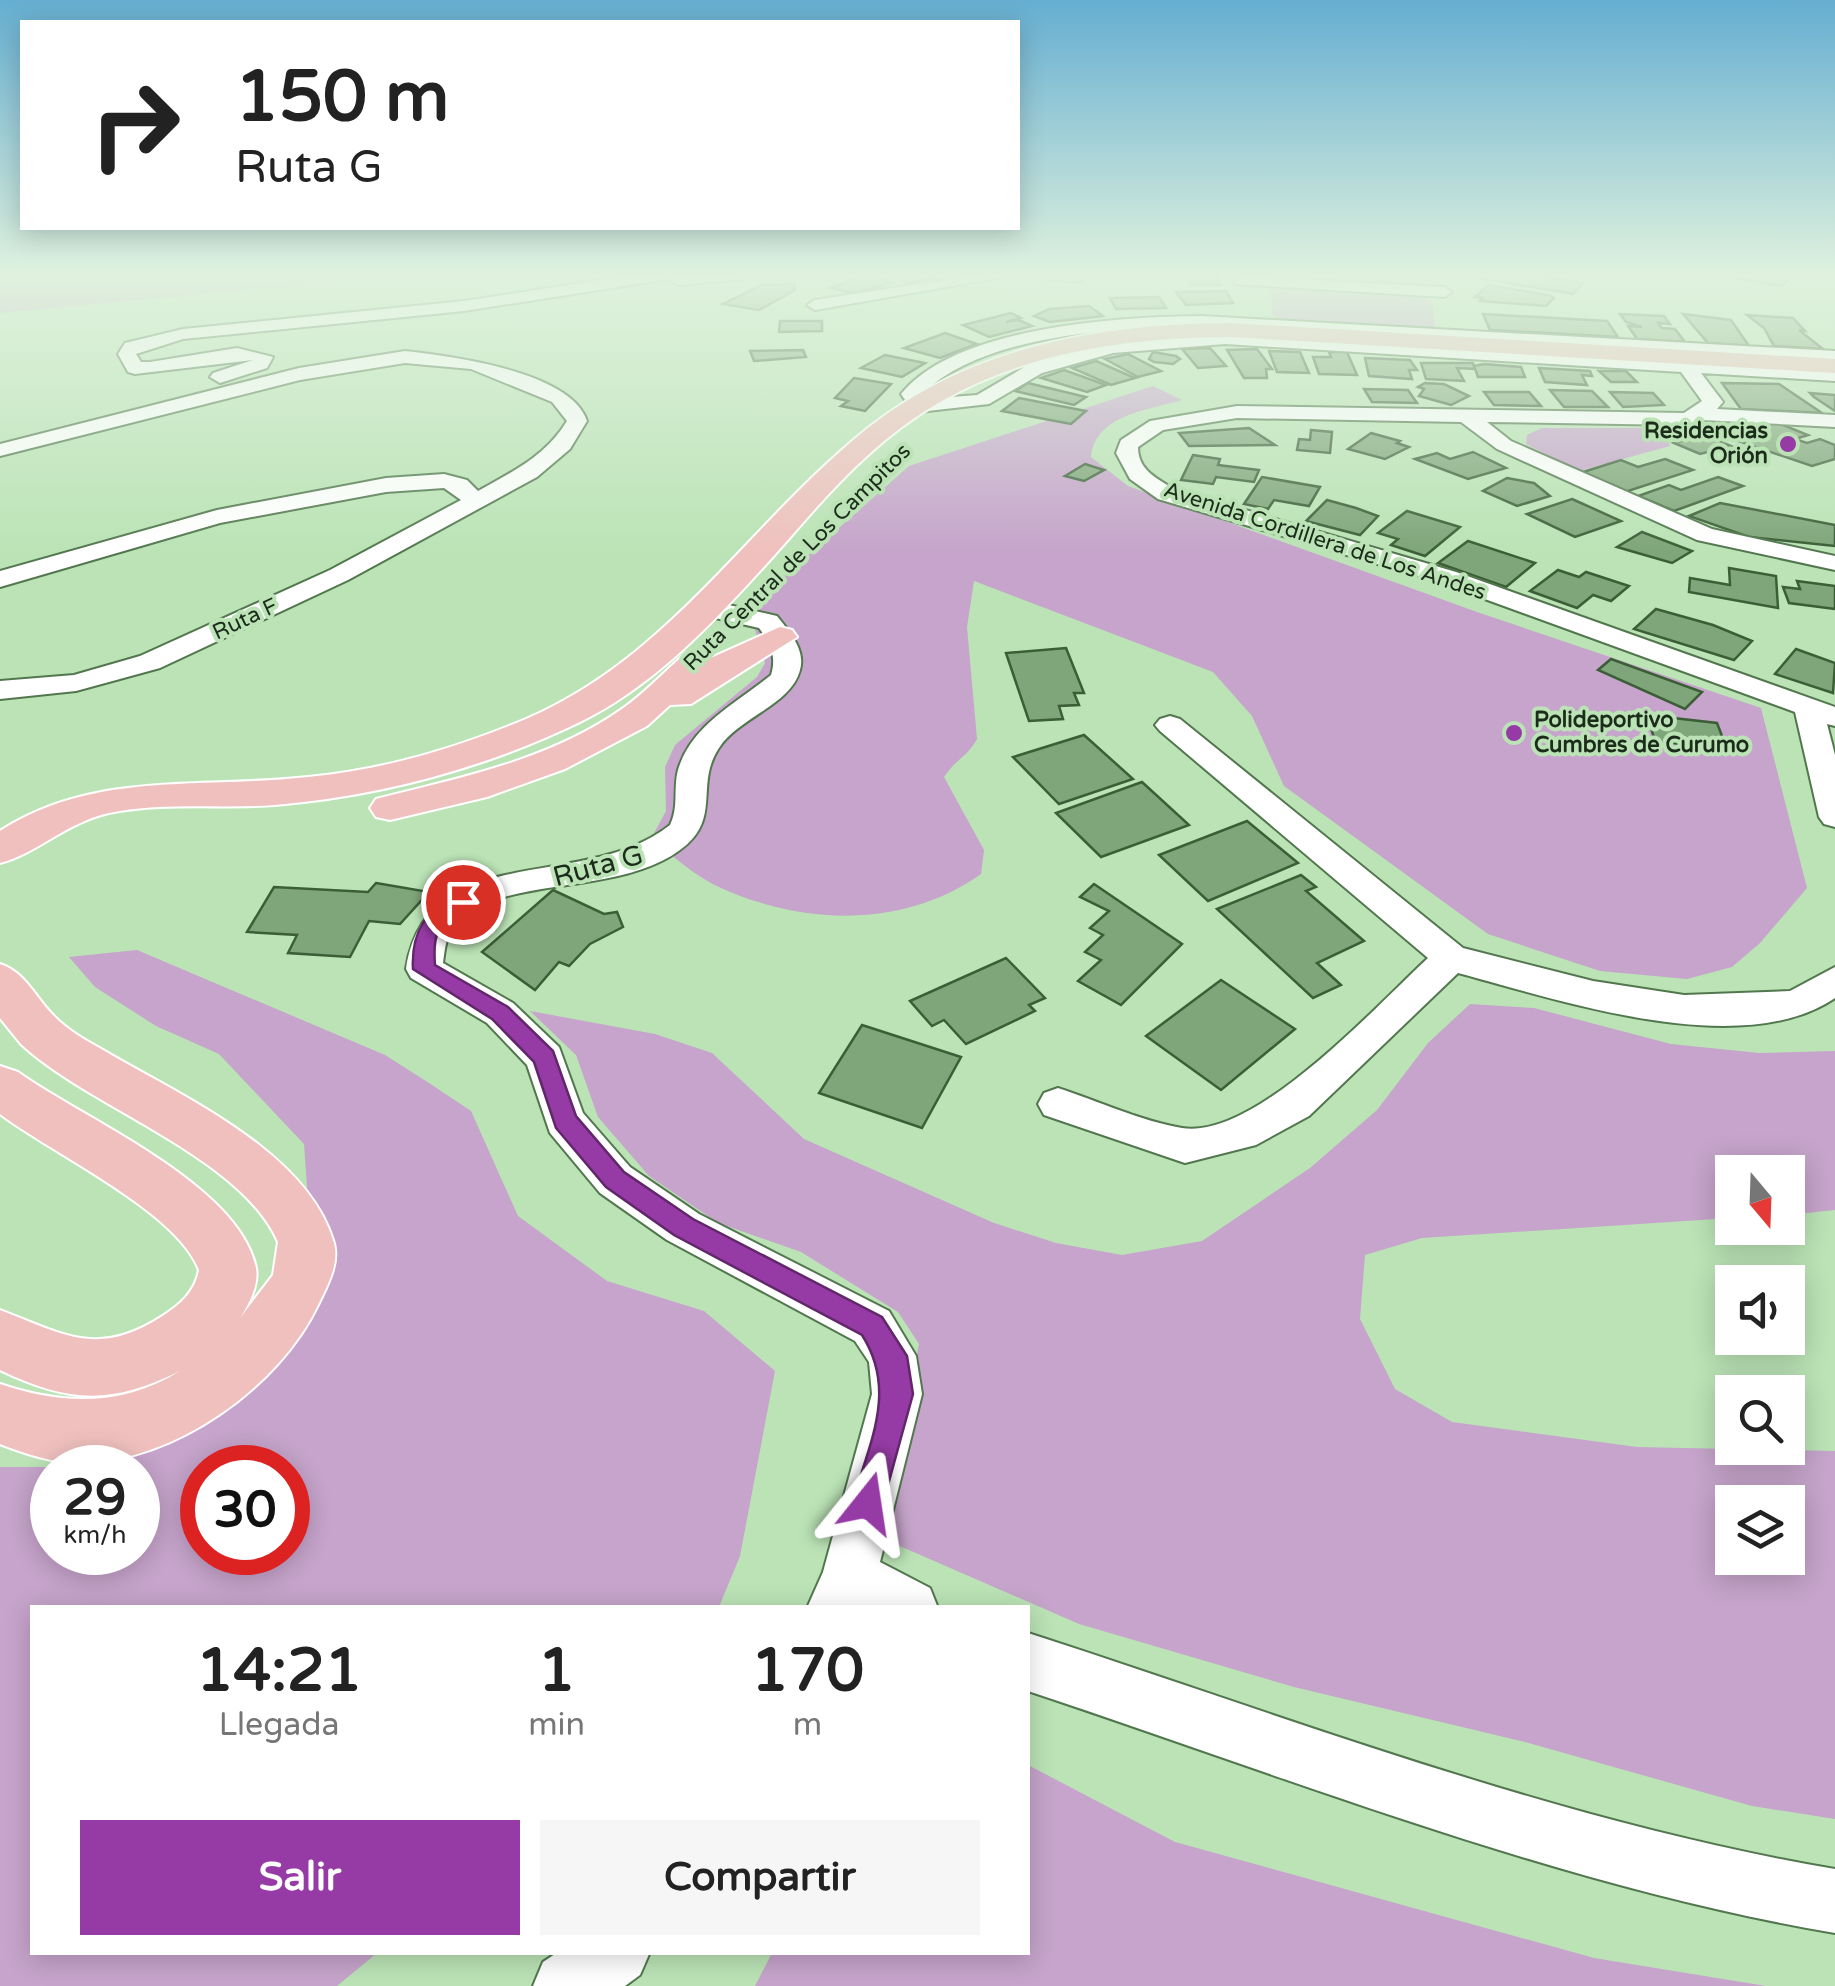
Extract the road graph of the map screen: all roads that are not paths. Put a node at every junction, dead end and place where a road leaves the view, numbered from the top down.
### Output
1 (134, 367) edge
2 (178, 367) edge
3 (252, 367) edge
4 (331, 367) edge
5 (481, 367) edge
6 (991, 367) edge
7 (1045, 367) edge
8 (1687, 367) edge
9 (1755, 367) edge
10 (1835, 375) edge
11 (919, 406) junction
12 (1701, 414) junction
13 (1467, 416) junction
14 (1835, 421) edge
15 (0, 441) edge
16 (914, 441) dead end
17 (0, 450) edge
18 (474, 500) junction
19 (795, 557) dead end
20 (1835, 562) edge
21 (0, 579) edge
22 (724, 611) junction
23 (780, 638) junction
24 (0, 690) edge
25 (1822, 713) edge
26 (634, 718) junction
27 (1170, 725) dead end
28 (1835, 817) edge
29 (0, 850) edge
30 (0, 887) edge
31 (1451, 958) junction
32 (0, 980) edge
33 (1835, 980) edge
34 (0, 1086) edge
35 (1058, 1104) dead end
36 (0, 1338) edge
37 (0, 1414) edge
38 (842, 1592) edge
39 (897, 1605) edge
40 (1030, 1663) edge
41 (1835, 1900) edge
42 (612, 1955) edge
43 (567, 1986) edge

1 - 2 street
3 - 15 street
4 - 17 street, Ruta F
5 - 18 street, Ruta F
6 - 11 main road
7 - 11 street
8 - 12 street
9 - 10 street
11 - 16 main road, Ruta Central de Los Campitos
11 - 22 main road, Ruta Central de Los Campitos
12 - 13 street, Avenida Cordillera de Los Andes
12 - 14 street, Avenida Cordillera de Los Andes
13 - 20 street
13 - 25 street, Avenida Cordillera de Los Andes
18 - 21 street
18 - 24 street, Ruta F
19 - 22 main road, Ruta Central de Los Campitos
22 - 23 street
22 - 26 main road, Ruta Central de Los Campitos
22 - 29 main road, Ruta Central de Los Campitos
23 - 26 main road
23 - 38 street, Ruta G
25 - 28 street
26 - 30 main road, Ruta Central de Los Campitos
27 - 31 street
31 - 33 street
31 - 35 street
32 - 37 main road
34 - 36 main road
38 - 39 street
40 - 41 street
42 - 43 street

